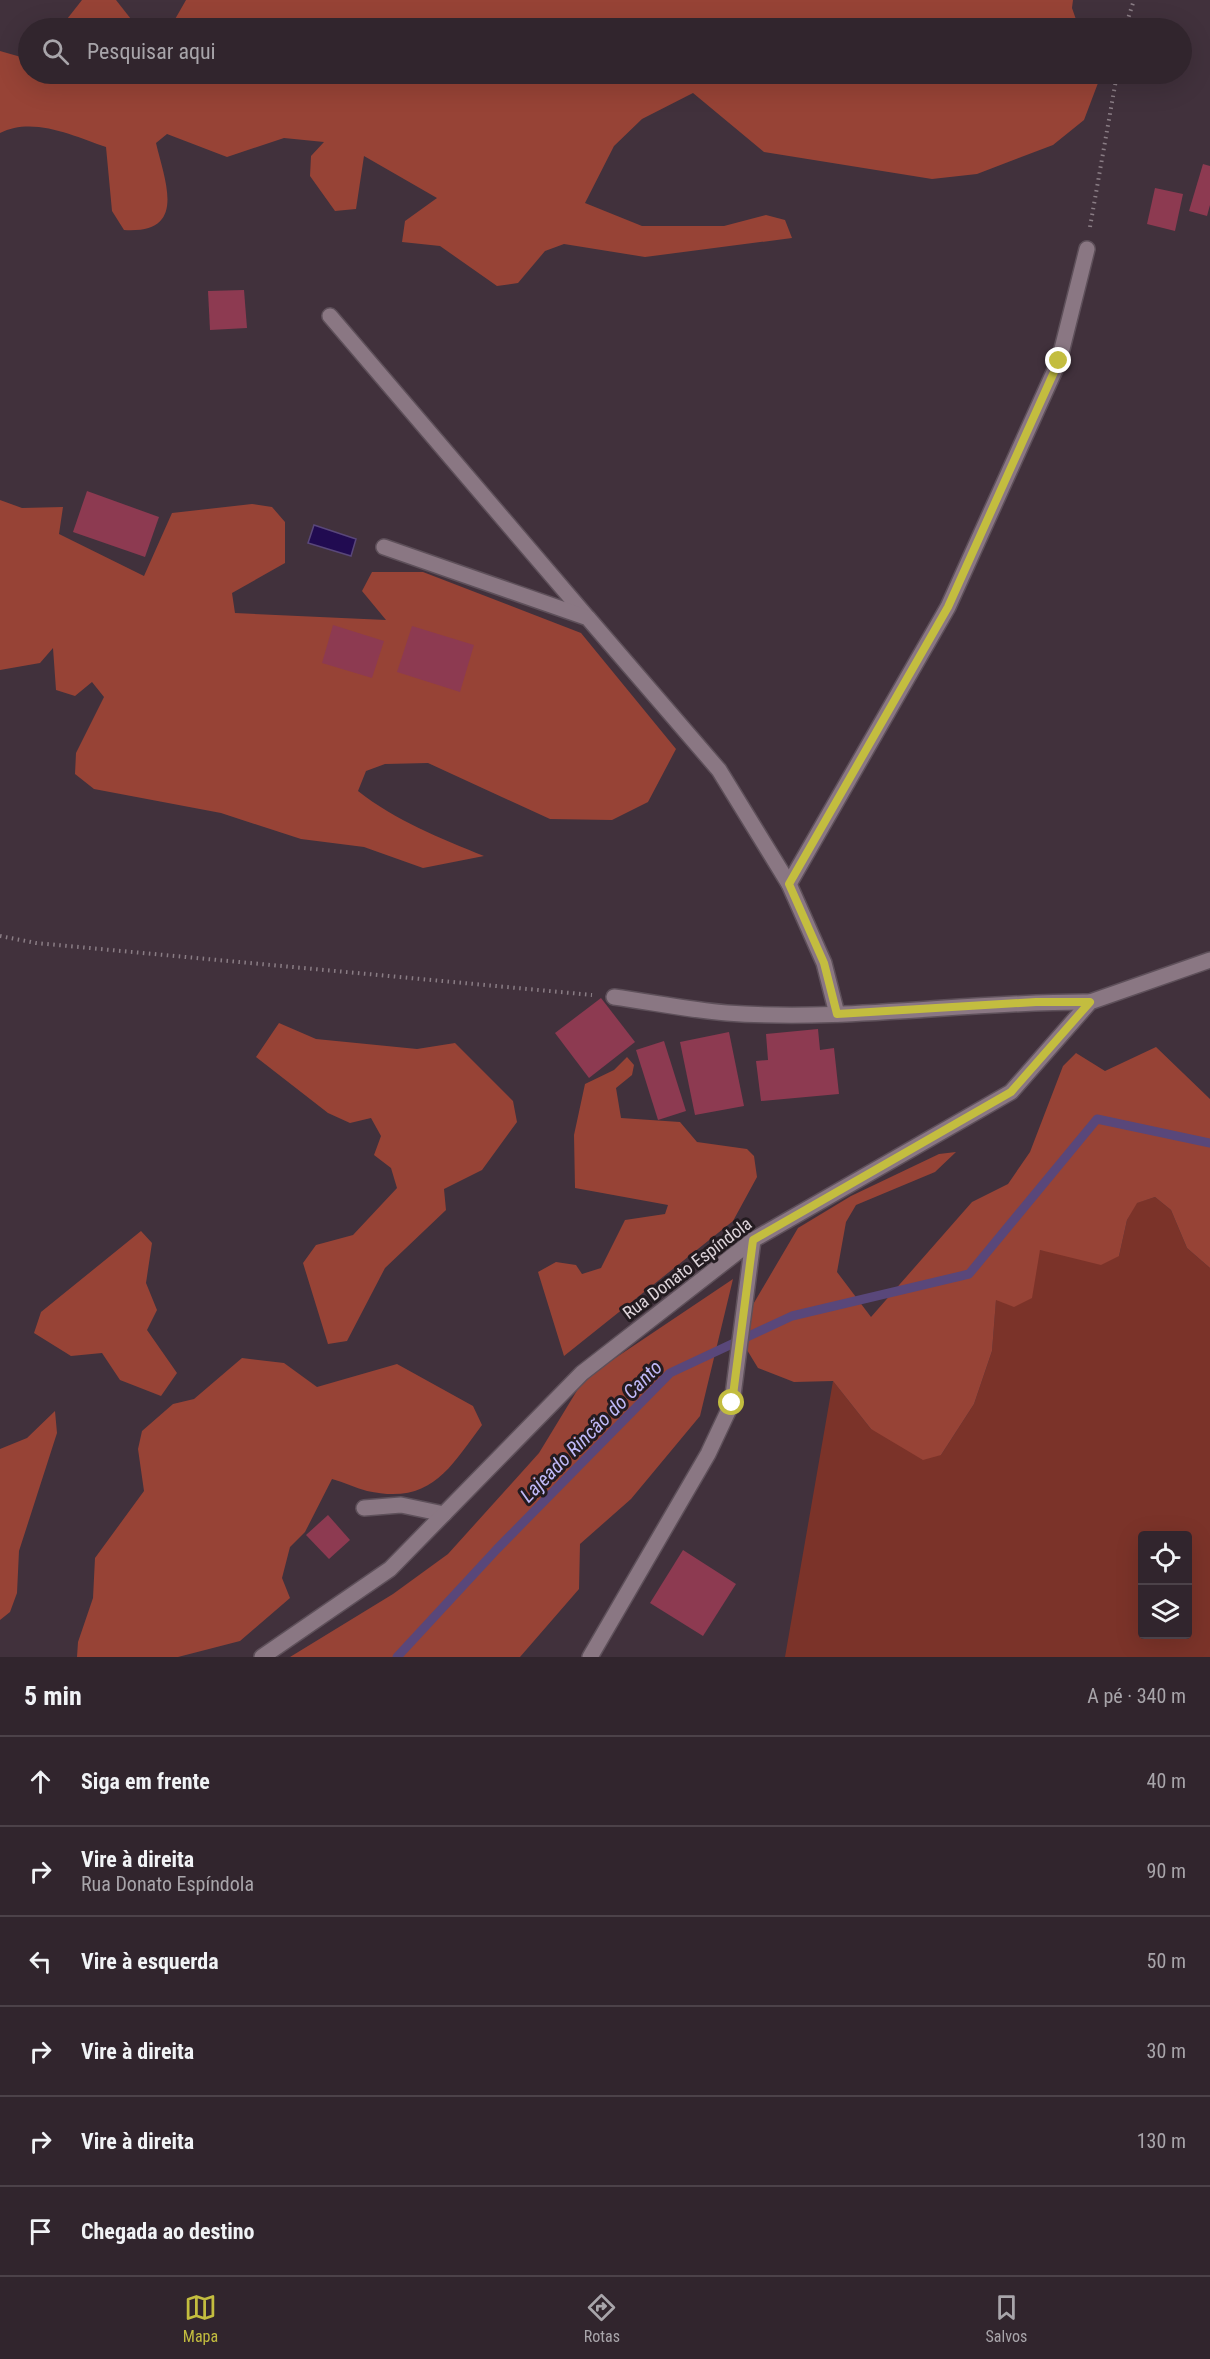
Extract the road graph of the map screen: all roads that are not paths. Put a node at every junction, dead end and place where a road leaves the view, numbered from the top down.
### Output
1 (1087, 249) road end
2 (330, 316) dead end
3 (384, 546) dead end
4 (588, 618) junction
5 (789, 884) junction
6 (1210, 960) edge
7 (614, 997) road end
8 (1090, 1002) junction
9 (837, 1014) junction
10 (753, 1240) junction
11 (363, 1508) dead end
12 (444, 1514) junction
13 (262, 1657) edge
14 (590, 1657) edge

1 - 5 street
2 - 4 street
3 - 4 street
4 - 5 street
5 - 9 street
6 - 8 street, Rua Donato Espíndola
7 - 9 street
8 - 9 street
8 - 10 street, Rua Donato Espíndola
10 - 12 street, Rua Donato Espíndola
10 - 14 street
11 - 12 street
12 - 13 street, Rua Donato Espíndola

